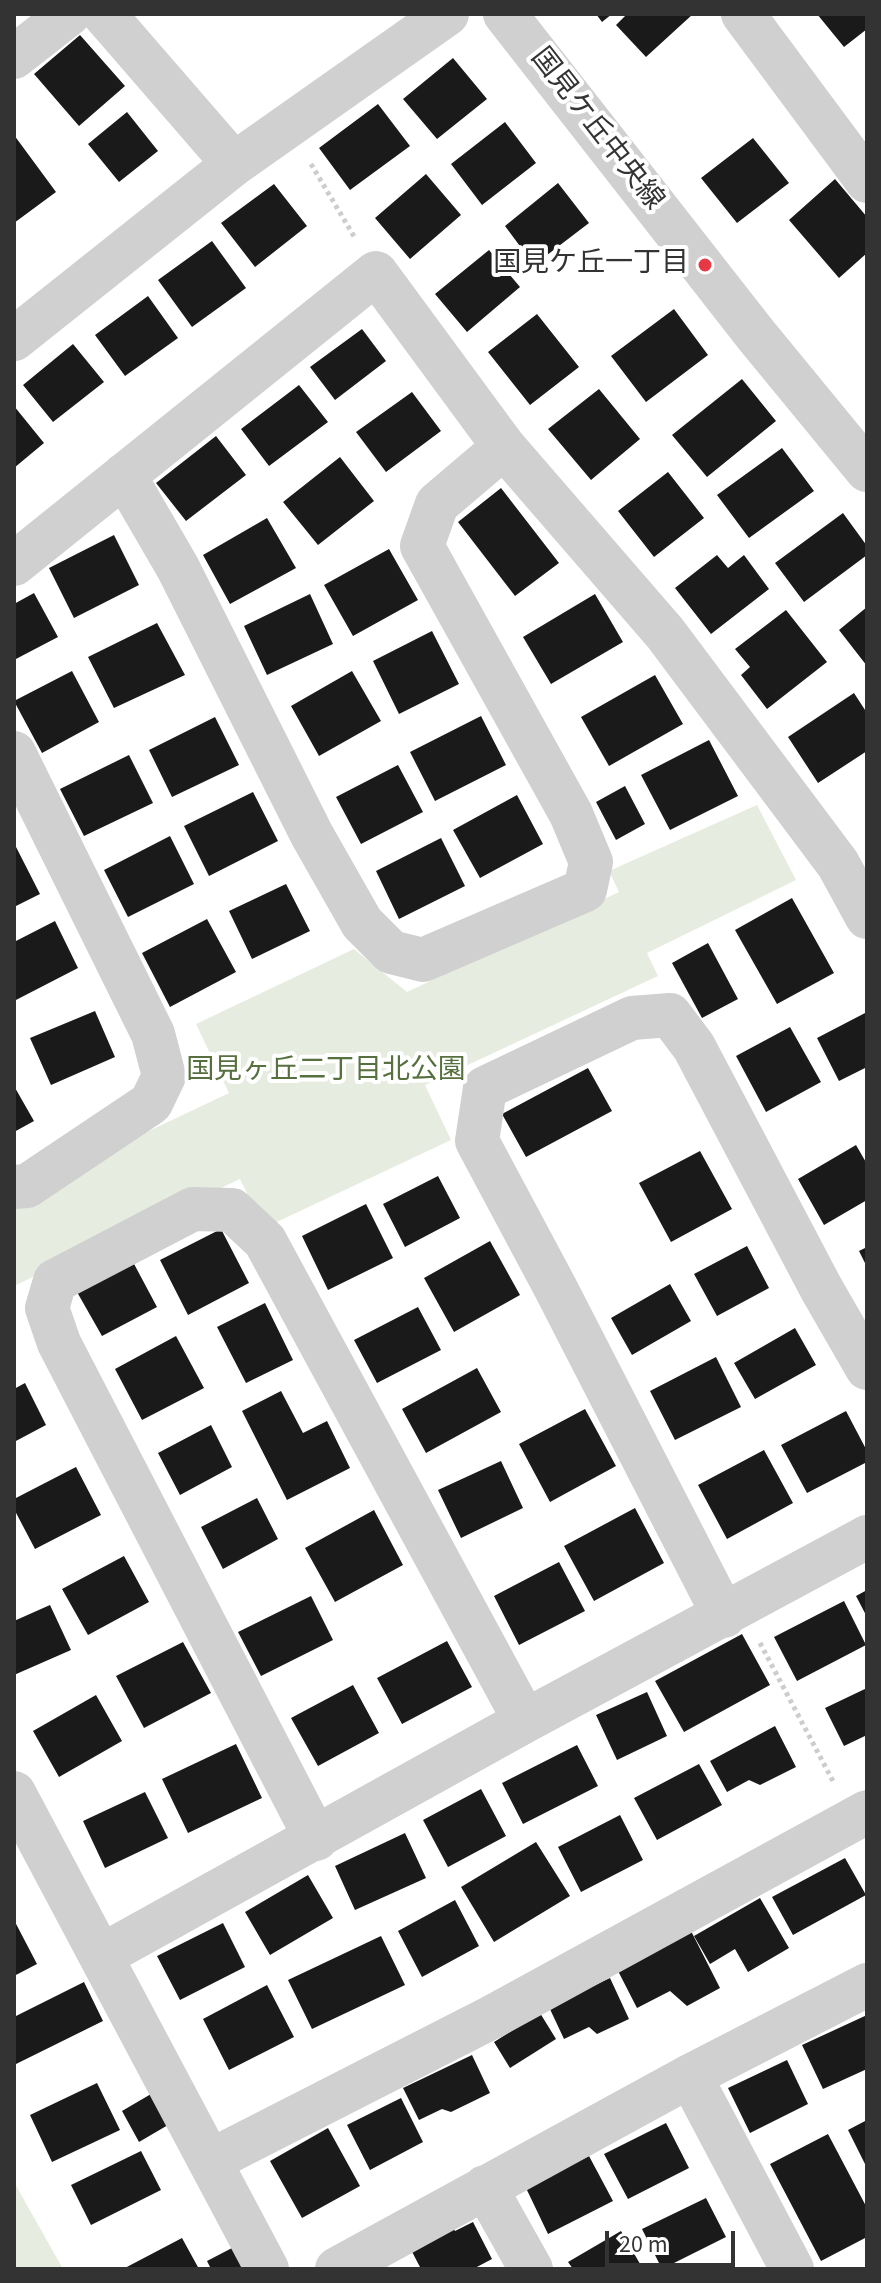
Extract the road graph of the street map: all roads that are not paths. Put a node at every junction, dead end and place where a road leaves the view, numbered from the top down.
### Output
1 (69, 14) edge
2 (104, 14) edge
3 (447, 14) edge
4 (505, 14) edge
5 (743, 14) edge
6 (14, 57) edge
7 (234, 164) junction
8 (867, 181) edge
9 (14, 339) edge
10 (504, 447) junction
11 (867, 470) edge
12 (124, 475) junction
13 (14, 564) edge
14 (14, 753) edge
15 (867, 917) edge
16 (14, 1187) edge
17 (867, 1368) edge
18 (867, 1537) edge
19 (732, 1611) junction
20 (525, 1721) junction
21 (14, 1793) edge
22 (860, 1816) edge
23 (316, 1839) junction
24 (101, 1956) junction
25 (867, 1985) edge
26 (690, 2076) junction
27 (210, 2161) junction
28 (485, 2187) junction
29 (267, 2269) edge
30 (337, 2269) edge
31 (531, 2269) edge
32 (792, 2269) edge

1 - 6 street
2 - 7 street
3 - 7 street
4 - 11 street, 国見ケ丘中央線
5 - 8 street
7 - 9 street
10 - 12 street
10 - 12 street
10 - 15 street
12 - 13 street
14 - 16 street
17 - 19 street
18 - 19 street
19 - 20 street
20 - 23 street
20 - 23 street
21 - 24 street
22 - 27 street
23 - 24 street
24 - 27 street
25 - 26 street
26 - 28 street
26 - 32 street
27 - 29 street
28 - 30 street
28 - 31 street

